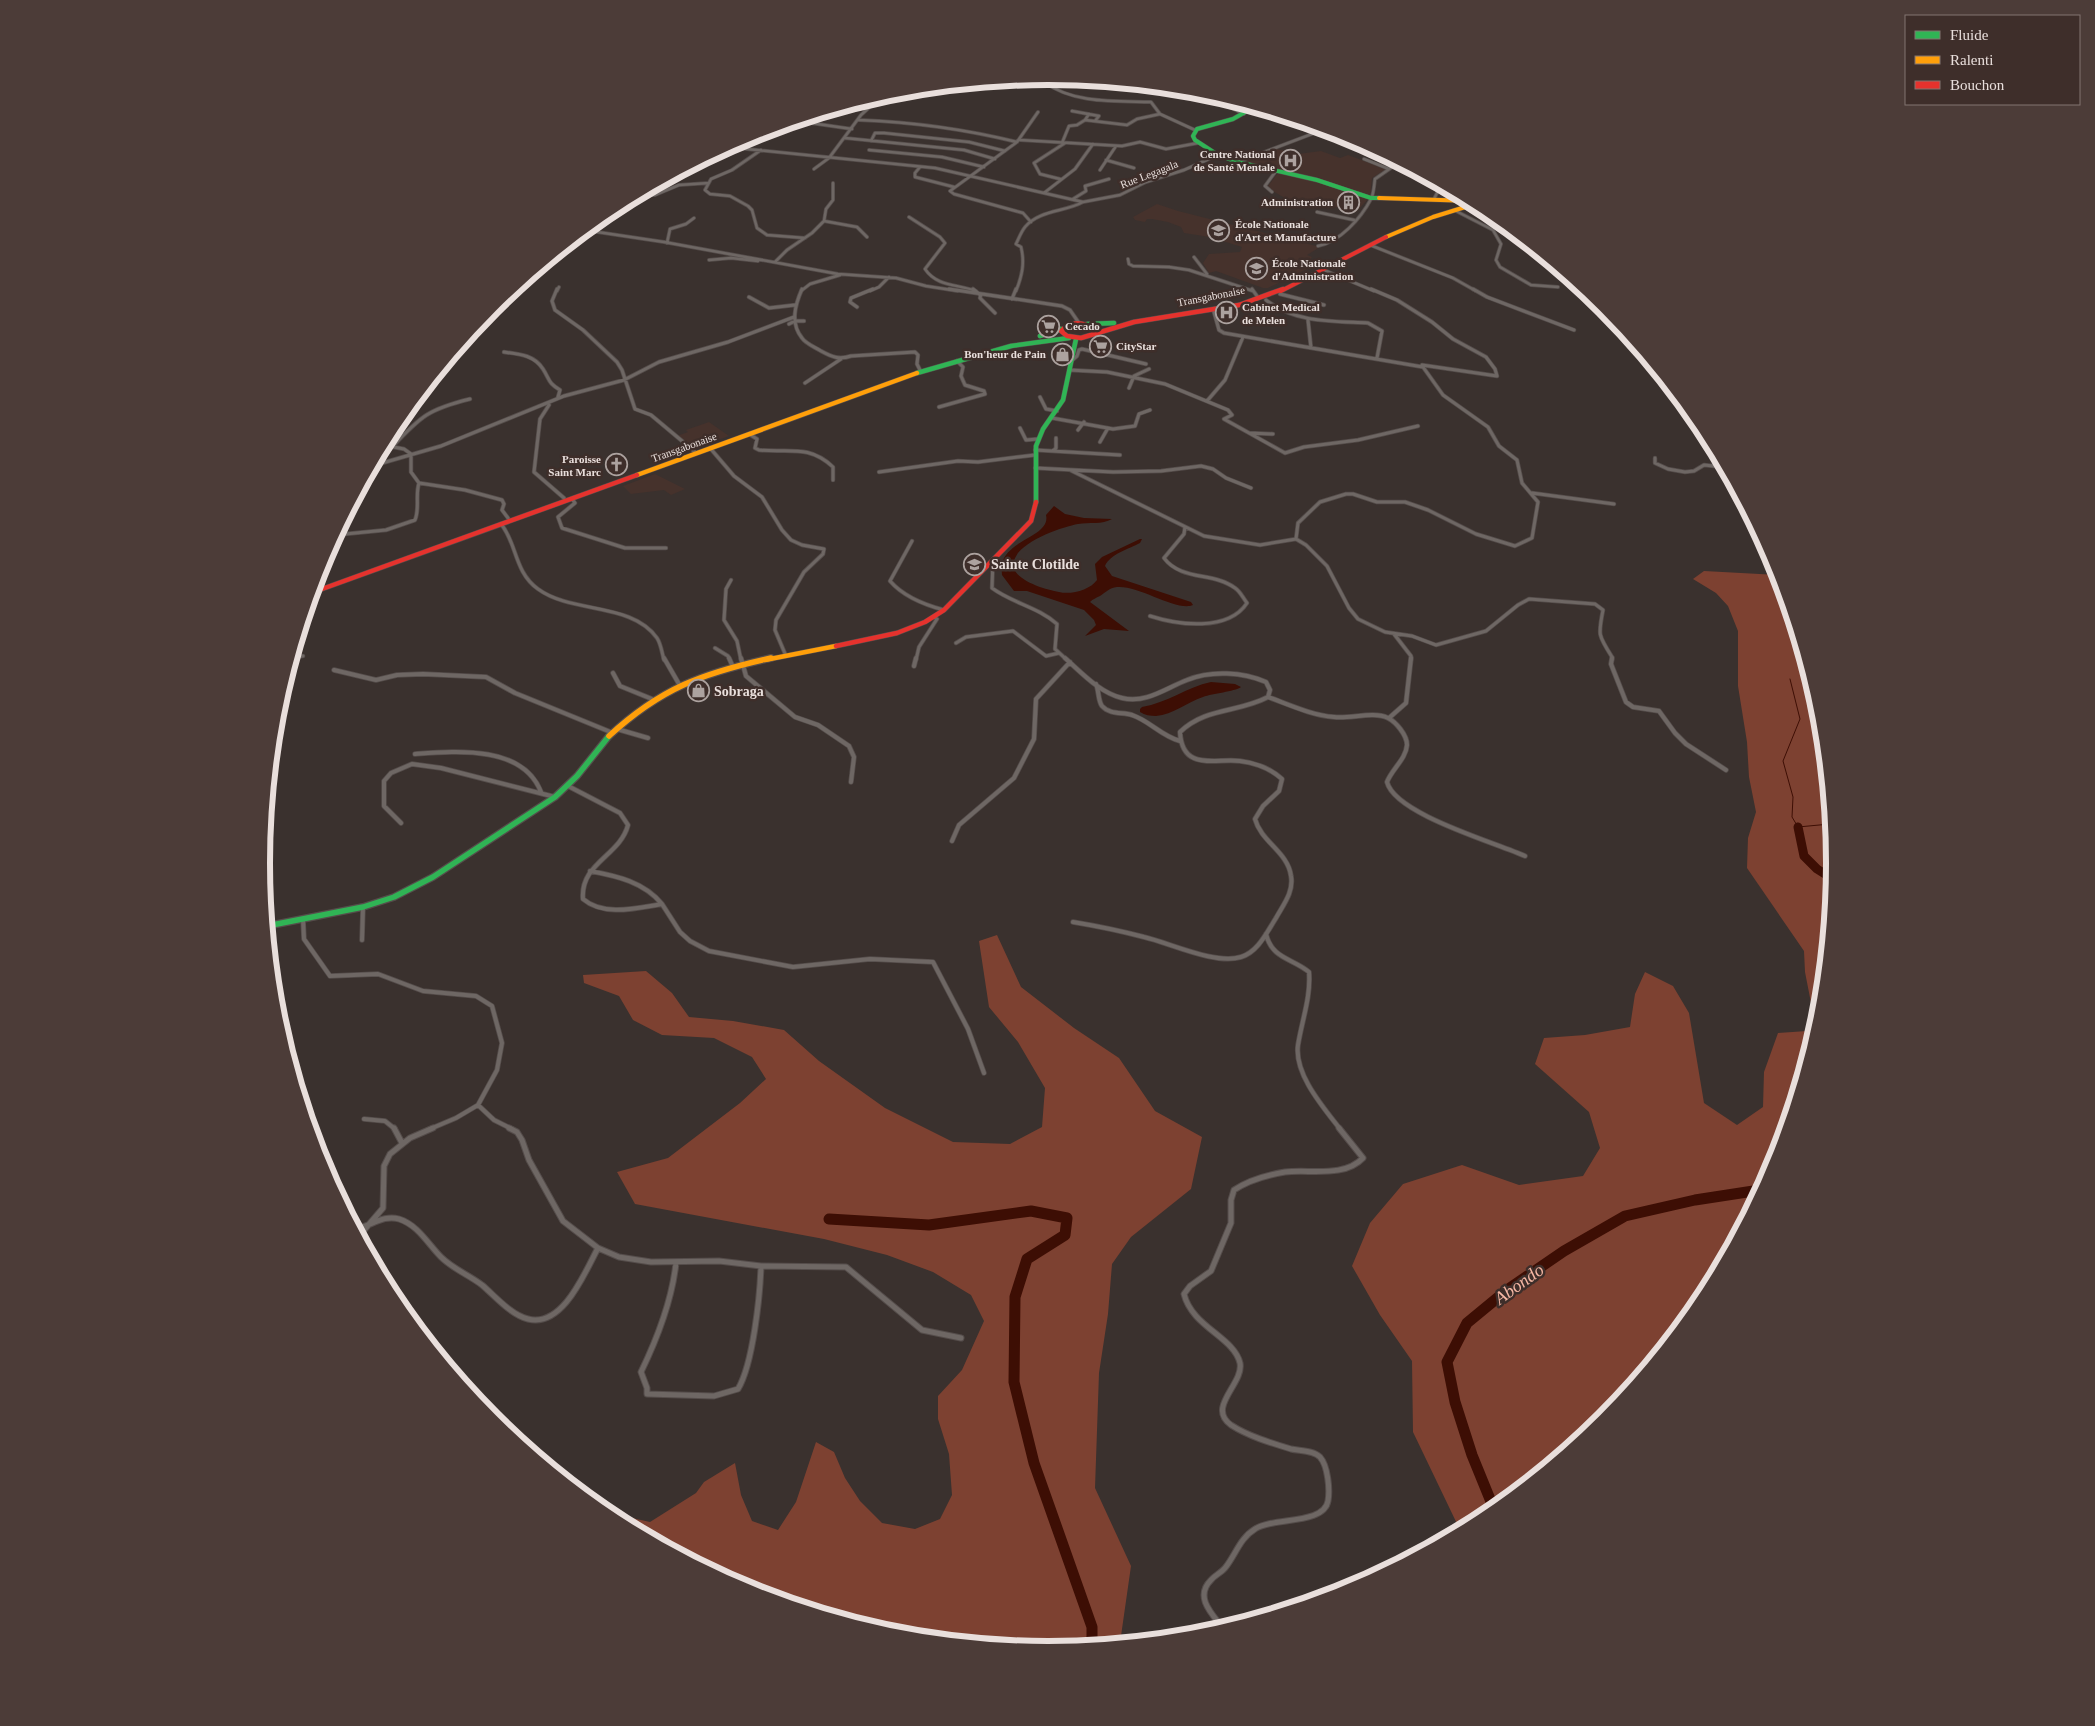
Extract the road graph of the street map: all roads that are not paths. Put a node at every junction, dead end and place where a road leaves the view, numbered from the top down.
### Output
1 (1048, 85) edge
2 (872, 106) edge
3 (1233, 108) edge
4 (1072, 111) dead end
5 (1038, 112) dead end
6 (1247, 112) edge
7 (1089, 114) junction
8 (1160, 114) junction
9 (1244, 114) junction
10 (860, 120) junction
11 (1085, 120) junction
12 (1095, 121) junction
13 (809, 123) edge
14 (852, 129) junction
15 (1195, 130) junction
16 (1315, 133) edge
17 (845, 138) junction
18 (871, 141) junction
19 (1018, 141) junction
20 (1064, 143) junction
21 (1198, 143) junction
22 (1092, 144) junction
23 (1116, 146) junction
24 (741, 148) edge
25 (761, 150) junction
26 (869, 150) dead end
27 (1005, 151) junction
28 (1218, 155) junction
29 (829, 158) junction
30 (995, 159) junction
31 (1364, 159) dead end
32 (1106, 160) junction
33 (1238, 162) junction
34 (1393, 166) edge
35 (920, 167) junction
36 (984, 167) junction
37 (1134, 168) dead end
38 (814, 169) dead end
39 (1389, 169) junction
40 (1100, 170) dead end
41 (1276, 171) junction
42 (972, 176) junction
43 (1060, 179) junction
44 (1109, 179) dead end
45 (709, 183) junction
46 (833, 184) dead end
47 (954, 187) junction
48 (1439, 190) edge
49 (1272, 192) dead end
50 (1044, 194) junction
51 (649, 196) joint
52 (1371, 198) junction
53 (642, 199) edge
54 (1434, 199) junction
55 (1072, 200) junction
56 (1449, 201) junction
57 (1457, 201) edge
58 (1082, 202) junction
59 (1463, 205) edge
60 (1465, 206) edge
61 (1453, 209) junction
62 (1317, 212) dead end
63 (909, 217) dead end
64 (694, 218) dead end
65 (1354, 220) junction
66 (824, 221) junction
67 (1031, 222) junction
68 (594, 232) edge
69 (867, 237) dead end
70 (805, 238) junction
71 (667, 243) junction
72 (1370, 245) junction
73 (1318, 246) dead end
74 (1194, 257) dead end
75 (1128, 259) dead end
76 (709, 260) dead end
77 (763, 260) junction
78 (775, 262) junction
79 (1324, 270) junction
80 (842, 274) junction
81 (1207, 274) junction
82 (889, 277) junction
83 (559, 287) dead end
84 (1558, 287) dead end
85 (980, 294) junction
86 (1280, 294) dead end
87 (1257, 296) junction
88 (748, 297) dead end
89 (1012, 299) junction
90 (1266, 300) dead end
91 (795, 305) junction
92 (1324, 305) dead end
93 (856, 307) dead end
94 (1214, 312) dead end
95 (995, 313) dead end
96 (795, 319) junction
97 (1308, 320) junction
98 (804, 321) dead end
99 (789, 324) dead end
100 (1082, 324) junction
101 (1061, 329) junction
102 (1574, 330) dead end
103 (1093, 334) junction
104 (1243, 337) junction
105 (1069, 338) junction
106 (1076, 339) junction
107 (1311, 348) junction
108 (504, 352) dead end
109 (842, 358) junction
110 (1377, 358) junction
111 (957, 361) junction
112 (1070, 362) junction
113 (1146, 364) dead end
114 (1418, 365) junction
115 (1149, 368) dead end
116 (920, 370) junction
117 (1069, 370) junction
118 (1134, 376) junction
119 (624, 380) junction
120 (806, 383) dead end
121 (1129, 388) dead end
122 (1040, 397) dead end
123 (470, 399) dead end
124 (1208, 401) junction
125 (553, 402) junction
126 (939, 407) dead end
127 (1150, 410) dead end
128 (1057, 411) junction
129 (1052, 418) junction
130 (1084, 422) junction
131 (1418, 426) dead end
132 (1020, 428) dead end
133 (1108, 428) junction
134 (1078, 430) dead end
135 (1249, 433) junction
136 (749, 434) junction
137 (1273, 434) dead end
138 (1056, 438) dead end
139 (1038, 440) junction
140 (1100, 442) dead end
141 (393, 446) joint
142 (710, 448) junction
143 (694, 451) junction
144 (1053, 451) junction
145 (1035, 453) junction
146 (411, 454) junction
147 (1120, 454) dead end
148 (1655, 458) dead end
149 (381, 463) edge
150 (1716, 466) edge
151 (1035, 468) junction
152 (1070, 470) junction
153 (879, 472) dead end
154 (833, 480) dead end
155 (419, 483) junction
156 (1250, 488) dead end
157 (1532, 494) junction
158 (564, 498) junction
159 (572, 498) junction
160 (1614, 504) dead end
161 (508, 518) junction
162 (501, 524) junction
163 (1185, 526) junction
164 (343, 534) edge
165 (1296, 539) junction
166 (912, 541) dead end
167 (666, 548) dead end
168 (992, 559) junction
169 (731, 580) dead end
170 (321, 586) edge
171 (320, 590) edge
172 (944, 610) junction
173 (1150, 616) dead end
174 (934, 617) junction
175 (1393, 634) junction
176 (956, 642) dead end
177 (714, 648) dead end
178 (1059, 653) junction
179 (298, 656) edge
180 (303, 656) dead end
181 (786, 656) junction
182 (1070, 662) junction
183 (742, 665) junction
184 (914, 666) dead end
185 (733, 667) junction
186 (334, 670) dead end
187 (613, 673) dead end
188 (1096, 683) junction
189 (679, 684) junction
190 (1268, 697) junction
191 (652, 699) junction
192 (1389, 718) junction
193 (615, 731) junction
194 (648, 738) dead end
195 (1180, 741) junction
196 (415, 754) dead end
197 (1726, 770) dead end
198 (851, 782) dead end
199 (568, 786) junction
200 (541, 792) junction
201 (555, 797) junction
202 (401, 823) dead end
203 (952, 840) dead end
204 (1525, 856) dead end
205 (590, 871) junction
206 (662, 904) junction
207 (363, 907) junction
208 (303, 919) junction
209 (1073, 922) dead end
210 (272, 925) edge
211 (1266, 934) junction
212 (362, 940) dead end
213 (984, 1073) dead end
214 (478, 1104) junction
215 (364, 1119) dead end
216 (402, 1143) junction
217 (364, 1229) joint
218 (598, 1248) junction
219 (676, 1263) junction
220 (761, 1266) junction
221 (961, 1338) dead end
222 (1218, 1621) edge

1 - 8 street
2 - 10 street
3 - 9 street
4 - 7 street
5 - 19 street
6 - 9 main road
7 - 11 street
7 - 12 street
8 - 12 street
8 - 15 street
9 - 15 main road
10 - 14 street
10 - 19 street
11 - 12 street
11 - 20 street
13 - 14 street
14 - 17 street
15 - 21 main road
16 - 33 street
17 - 18 street
17 - 29 street
18 - 27 street
18 - 30 street
19 - 20 street
19 - 27 street
20 - 22 street
20 - 43 street
21 - 23 street
21 - 28 main road
22 - 23 street
22 - 43 street
23 - 32 street
24 - 25 street
25 - 29 street
25 - 45 street
26 - 36 street
27 - 30 street
28 - 33 main road
28 - 58 street, Rue Legagala
29 - 35 street
29 - 38 street
30 - 36 street
31 - 39 street
32 - 37 street
32 - 40 street
33 - 41 main road
34 - 39 street
35 - 42 street
35 - 47 street
36 - 42 street
39 - 52 street
41 - 49 street
41 - 52 main road
42 - 47 street
42 - 50 street
43 - 50 street
44 - 55 street
45 - 51 street
45 - 70 street
46 - 66 street
47 - 67 street
48 - 54 street
50 - 55 street
51 - 53 street
52 - 54 main road
52 - 65 street
54 - 56 main road
55 - 58 street
56 - 57 main road
56 - 61 main road
58 - 67 street
59 - 61 main road, Transgabonaise
60 - 61 main road, Transgabonaise
61 - 72 main road, Transgabonaise
61 - 84 street
61 - 87 main road, Transgabonaise
62 - 65 street
63 - 85 street
64 - 71 street
65 - 73 street
66 - 69 street
66 - 70 street
67 - 89 street
68 - 71 street
70 - 78 street
71 - 77 street
72 - 79 main road, Transgabonaise
72 - 102 street
74 - 81 street
75 - 81 street
76 - 77 street
77 - 78 street
78 - 80 street
79 - 103 main road, Transgabonaise
79 - 114 street
80 - 82 street
80 - 91 street
81 - 87 street
82 - 85 street
82 - 93 street
83 - 119 street
85 - 89 street
85 - 95 street
86 - 92 street
87 - 100 main road, Transgabonaise
88 - 91 street
89 - 100 street
90 - 97 street
91 - 96 street
94 - 104 street
96 - 98 street
96 - 99 street
96 - 109 street
96 - 119 street
97 - 107 street
97 - 110 street
100 - 101 main road, Transgabonaise
100 - 103 main road
101 - 105 main road
101 - 116 main road, Transgabonaise
103 - 106 main road, Transgabonaise
104 - 107 street
104 - 124 street
105 - 106 main road, Transgabonaise
105 - 111 main road, Transgabonaise
106 - 112 main road
107 - 110 street
108 - 125 street
109 - 116 street
109 - 120 street
110 - 114 street
111 - 126 street
111 - 136 main road, Transgabonaise
112 - 113 street
112 - 117 main road
114 - 157 street
115 - 118 street
116 - 143 main road, Transgabonaise
117 - 118 street
117 - 128 main road
118 - 121 street
118 - 124 street
119 - 125 street
119 - 143 street
122 - 128 street
123 - 141 street
124 - 135 street
125 - 146 street
125 - 158 street
127 - 133 street
128 - 129 main road
129 - 130 street
129 - 139 main road
130 - 133 street
130 - 134 street
131 - 135 street
132 - 139 street
133 - 140 street
135 - 137 street
136 - 142 main road, Transgabonaise
136 - 154 street
138 - 144 street
139 - 145 main road
141 - 146 street
142 - 159 main road, Transgabonaise
142 - 181 street
143 - 158 main road, Transgabonaise
144 - 145 street
144 - 147 street
145 - 151 main road
145 - 153 street
146 - 149 street
146 - 155 street
148 - 150 street
151 - 152 street
151 - 168 main road
152 - 156 street
152 - 163 street
155 - 161 street
155 - 164 street
157 - 160 street
157 - 165 street
158 - 161 main road, Transgabonaise
159 - 162 main road, Transgabonaise
159 - 167 street
161 - 170 main road, Transgabonaise
162 - 171 main road, Transgabonaise
162 - 189 street
163 - 165 street
163 - 173 street
165 - 175 street
166 - 172 street
168 - 172 main road
168 - 178 street
169 - 183 street
172 - 174 main road
174 - 181 main road
174 - 184 street
175 - 192 street
175 - 197 street
176 - 178 street
177 - 185 street
178 - 182 street
179 - 180 street
181 - 183 main road
182 - 188 street
182 - 203 street
183 - 185 main road
183 - 198 street
185 - 189 main road
186 - 193 street
187 - 191 street
188 - 190 street
188 - 195 street
189 - 191 main road
190 - 192 street
190 - 195 street
191 - 193 main road
192 - 204 street
193 - 194 street
193 - 199 main road
195 - 211 street
196 - 200 street
199 - 201 main road
199 - 205 street
200 - 201 street
200 - 202 street
201 - 207 main road
205 - 206 street
205 - 206 street
206 - 213 street
207 - 208 main road
207 - 212 street
208 - 210 main road
208 - 214 street
209 - 211 street
211 - 222 street
214 - 216 street
214 - 218 street
215 - 216 street
216 - 217 street
217 - 218 street
218 - 219 street
219 - 220 street
219 - 220 street
220 - 221 street

